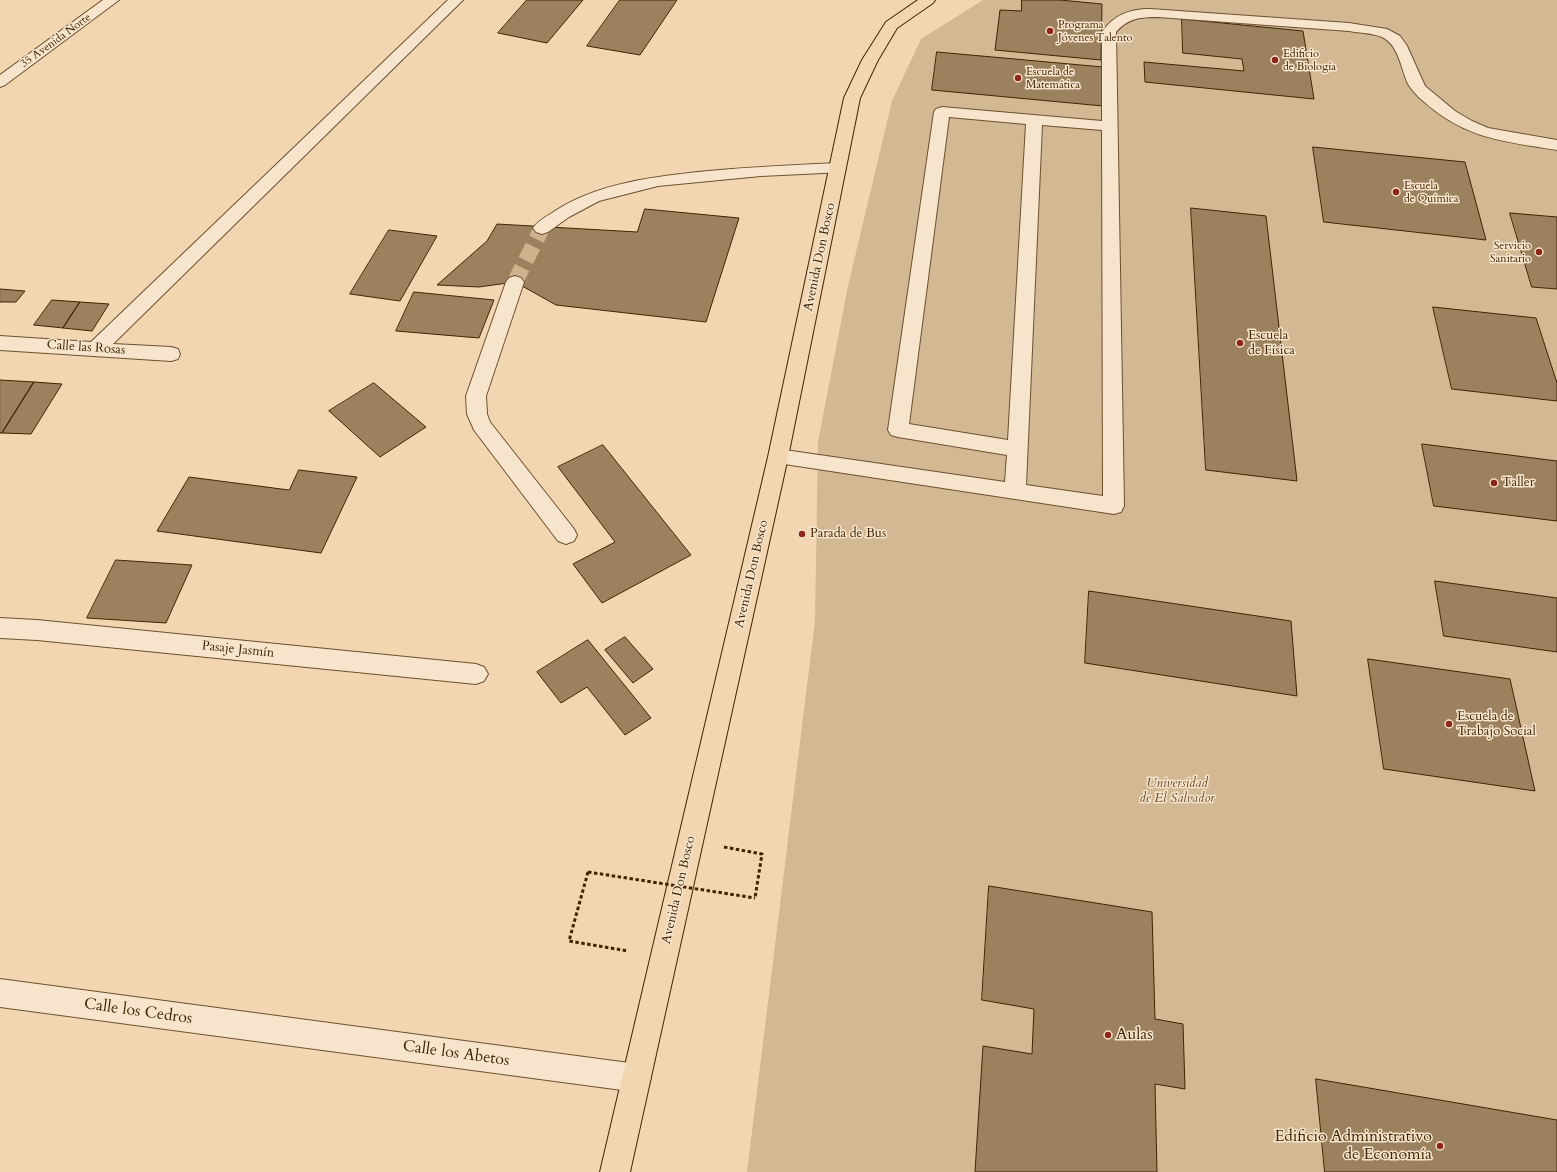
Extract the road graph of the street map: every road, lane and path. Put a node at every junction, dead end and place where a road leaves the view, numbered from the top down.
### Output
1 (112, 0) edge
2 (456, 0) edge
3 (928, 0) edge
4 (0, 82) edge
5 (1034, 119) junction
6 (1110, 126) junction
7 (1557, 145) edge
8 (838, 168) junction
9 (542, 228) tunnel mouth
10 (515, 282) tunnel mouth
11 (0, 343) edge
12 (96, 349) junction
13 (171, 354) dead end
14 (1017, 448) junction
15 (778, 457) junction
16 (1016, 492) junction
17 (566, 535) dead end
18 (0, 628) edge
19 (476, 674) dead end
20 (762, 854) dead end
21 (664, 956) junction
22 (0, 993) edge
23 (276, 1030) joint
24 (637, 1078) junction
25 (615, 1172) edge

1 - 4 street, 35 Avenida Norte
2 - 12 street
3 - 8 main road, Avenida Don Bosco
5 - 6 street
5 - 14 street
5 - 14 street
6 - 7 street
6 - 16 street
8 - 9 street
8 - 15 main road, Avenida Don Bosco
10 - 17 street
11 - 12 street, Calle las Rosas
12 - 13 street, Calle las Rosas
14 - 16 street
15 - 16 street
15 - 21 main road, Avenida Don Bosco
18 - 19 street, Pasaje Jasmín
20 - 21 path, bridge
21 - 24 main road, Avenida Don Bosco
22 - 23 street, Calle los Cedros
23 - 24 street, Calle los Abetos
24 - 25 main road, Avenida Don Bosco

